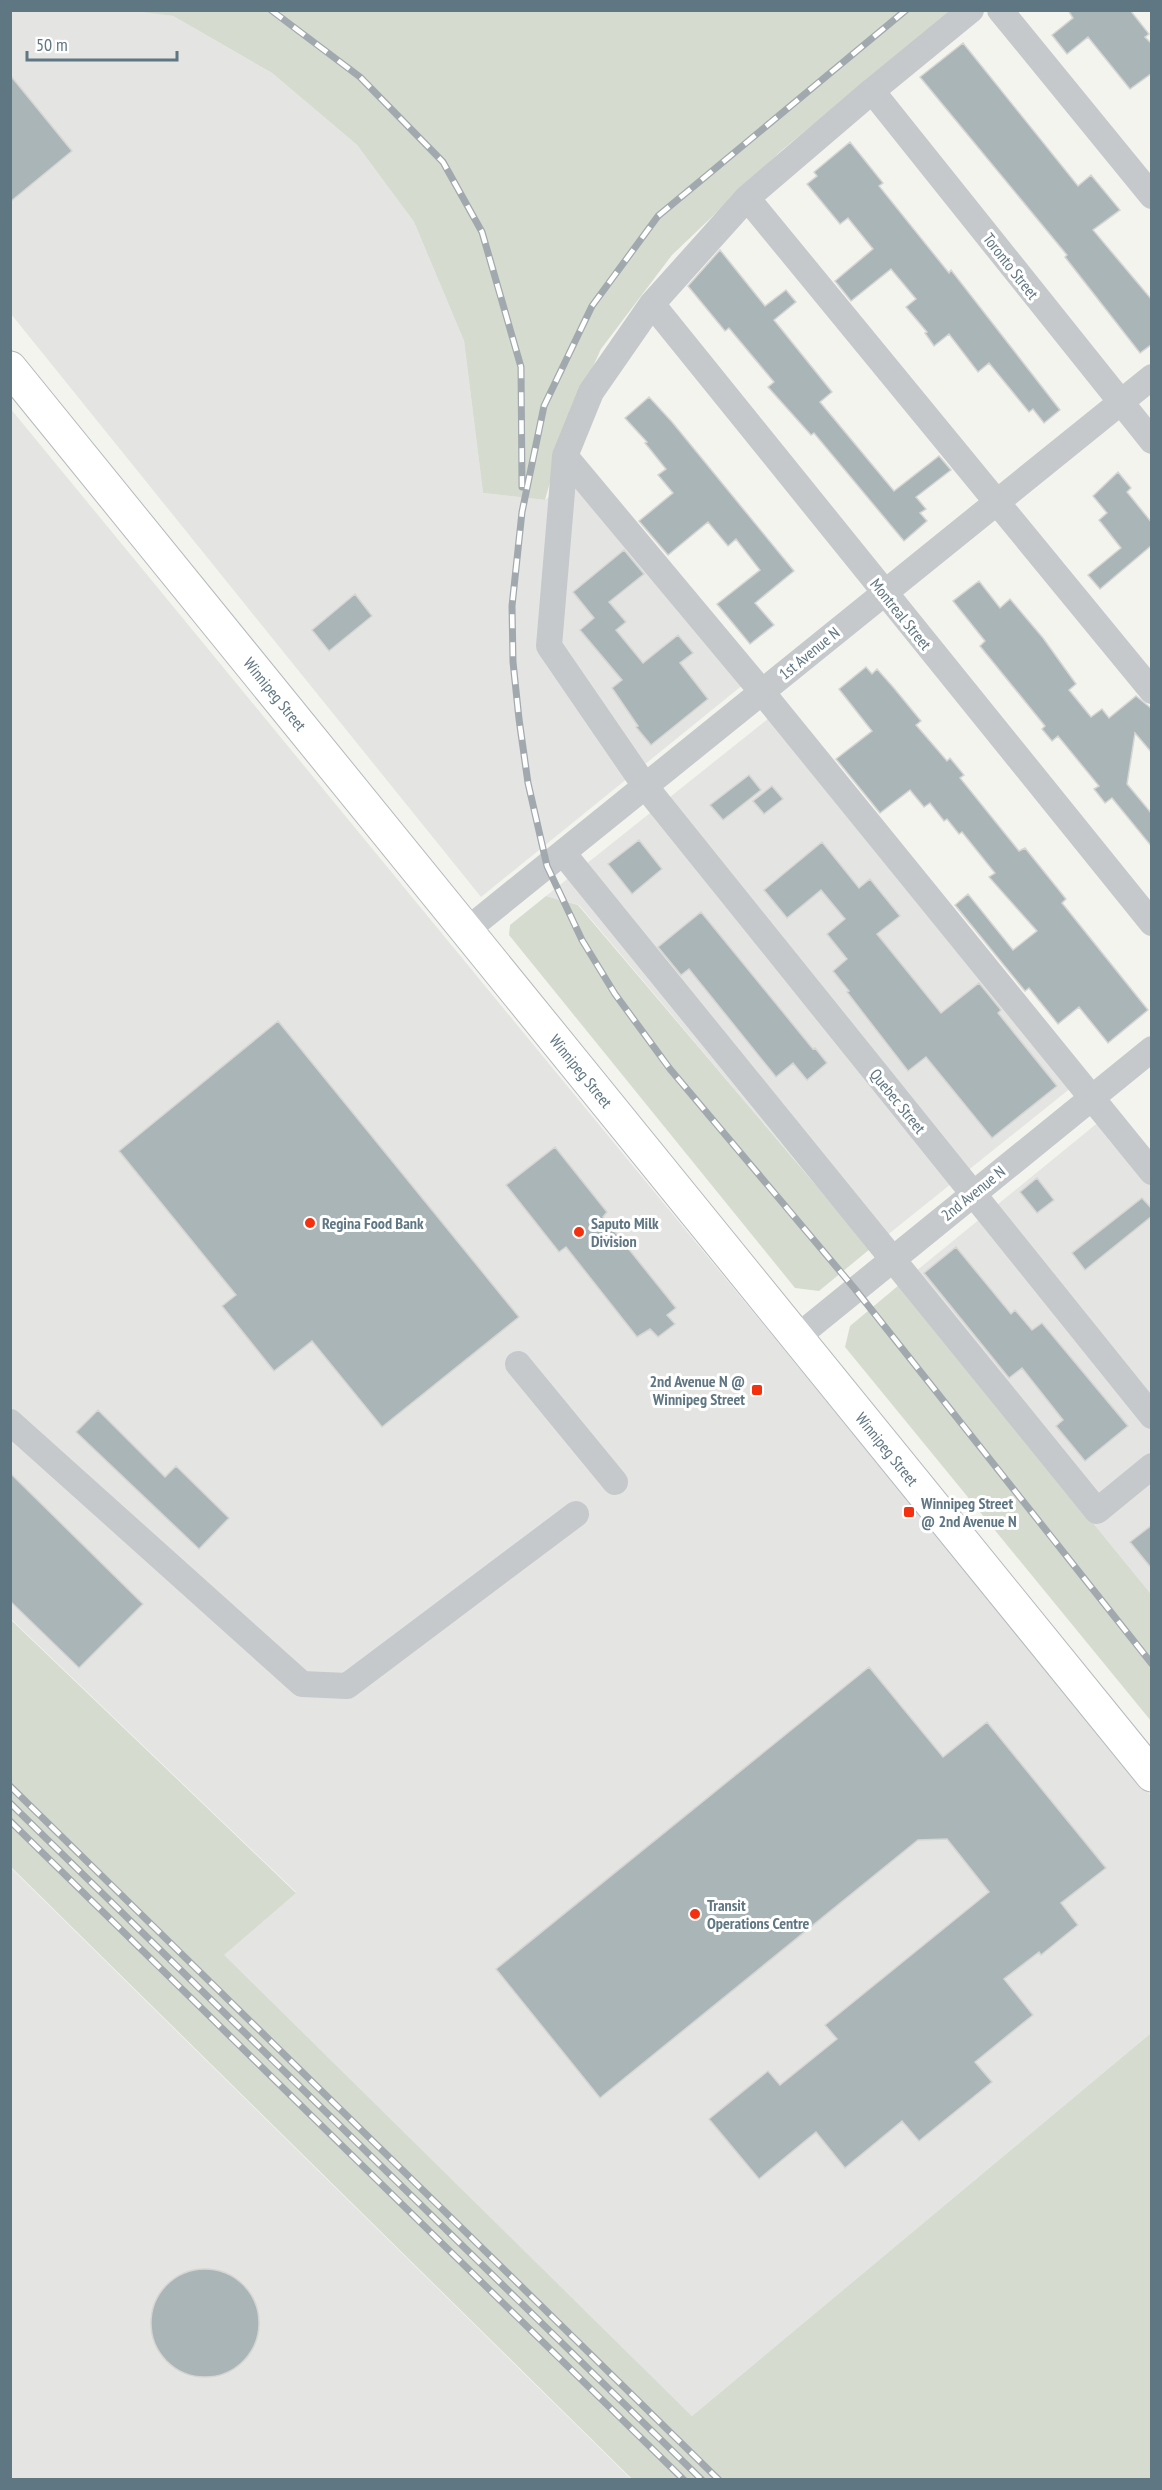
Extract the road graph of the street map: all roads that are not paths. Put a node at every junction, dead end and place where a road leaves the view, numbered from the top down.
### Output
1 (971, 10) edge
2 (1000, 10) edge
3 (872, 91) junction
4 (1152, 196) edge
5 (747, 198) junction
6 (652, 304) junction
7 (10, 368) edge
8 (1152, 376) edge
9 (1120, 402) junction
10 (1152, 441) edge
11 (565, 456) junction
12 (996, 503) junction
13 (884, 593) junction
14 (1152, 691) edge
15 (762, 692) junction
16 (645, 786) junction
17 (563, 853) junction
18 (1152, 923) edge
19 (467, 930) junction
20 (1152, 1049) edge
21 (1090, 1098) junction
22 (1152, 1172) edge
23 (972, 1194) junction
24 (893, 1258) junction
25 (796, 1338) junction
26 (518, 1364) dead end
27 (1152, 1416) edge
28 (10, 1422) edge
29 (1152, 1467) edge
30 (615, 1482) dead end
31 (576, 1514) dead end
32 (1152, 1775) edge

1 - 3 street, Quebec Street
2 - 4 street
3 - 5 street, Quebec Street
3 - 9 street, Toronto Street
5 - 6 street, Quebec Street
5 - 12 street
6 - 11 street, Quebec Street
6 - 13 street, Montreal Street
7 - 19 main road, Winnipeg Street
8 - 9 street, 1st Avenue N
9 - 10 street, Toronto Street
9 - 12 street, 1st Avenue N
11 - 15 street
11 - 16 street, Quebec Street
12 - 13 street, 1st Avenue N
12 - 14 street
13 - 15 street, 1st Avenue N
13 - 18 street, Montreal Street
15 - 16 street, 1st Avenue N
15 - 21 street
16 - 17 street, 1st Avenue N
16 - 23 street, Quebec Street
17 - 19 street, 1st Avenue N
17 - 24 street
19 - 25 main road, Winnipeg Street
20 - 21 street, 2nd Avenue N
21 - 22 street
21 - 23 street, 2nd Avenue N
23 - 24 street, 2nd Avenue N
23 - 27 street, Quebec Street
24 - 25 street, 2nd Avenue N
24 - 29 street
25 - 32 main road, Winnipeg Street
26 - 30 street
28 - 31 street

